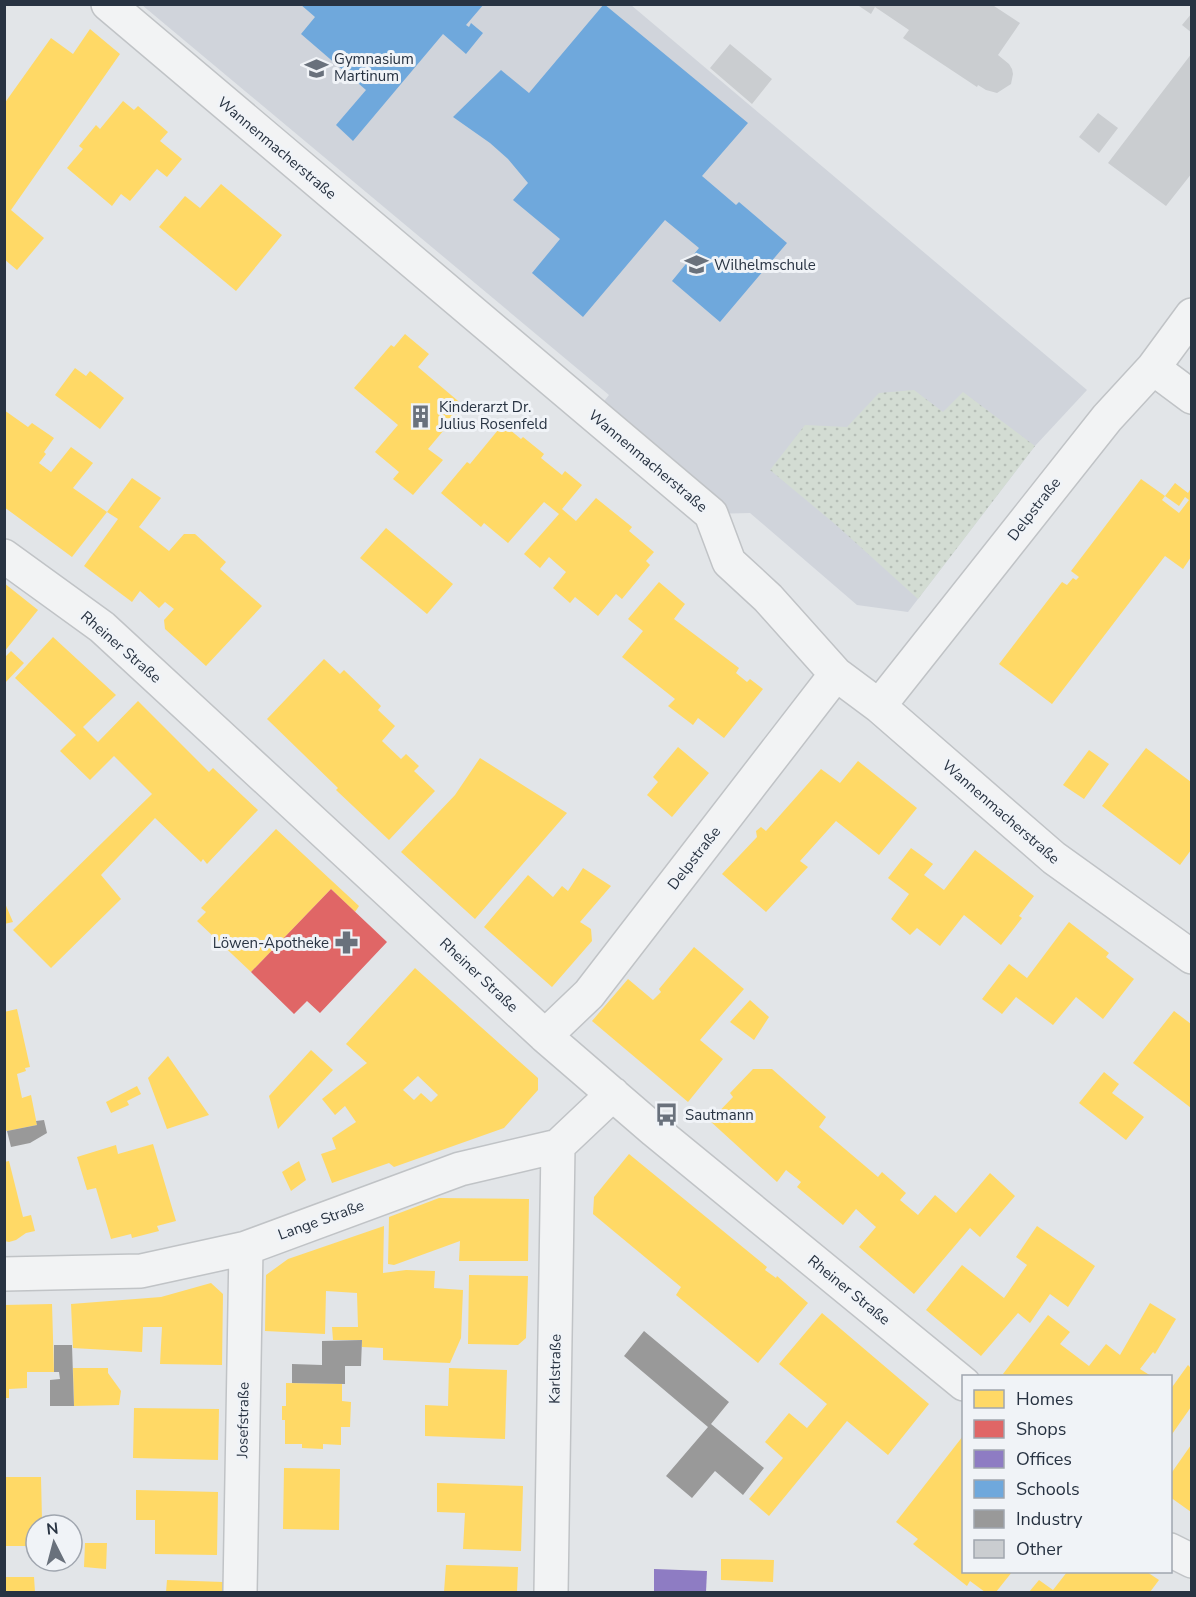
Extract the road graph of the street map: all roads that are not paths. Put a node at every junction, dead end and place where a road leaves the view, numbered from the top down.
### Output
1 (108, 4) edge
2 (1191, 315) edge
3 (1153, 368) junction
4 (1191, 397) edge
5 (4, 556) edge
6 (836, 674) junction
7 (879, 706) junction
8 (1191, 957) edge
9 (545, 1036) junction
10 (613, 1094) junction
11 (558, 1146) junction
12 (246, 1248) junction
13 (4, 1274) edge
14 (962, 1383) edge
15 (1172, 1551) edge
16 (1191, 1561) edge
17 (240, 1593) edge
18 (551, 1593) edge

1 - 6 street, Wannenmacherstraße
2 - 3 street, Delpstraße
3 - 4 street
3 - 7 street, Delpstraße
5 - 9 street, Rheiner Straße
6 - 7 street, Wannenmacherstraße
6 - 9 street, Delpstraße
7 - 8 street, Wannenmacherstraße
9 - 10 street, Rheiner Straße
10 - 11 street
10 - 14 street, Rheiner Straße
11 - 12 street, Lange Straße
11 - 18 street, Karlstraße
12 - 13 street, Lange Straße
12 - 17 street, Josefstraße
15 - 16 street

